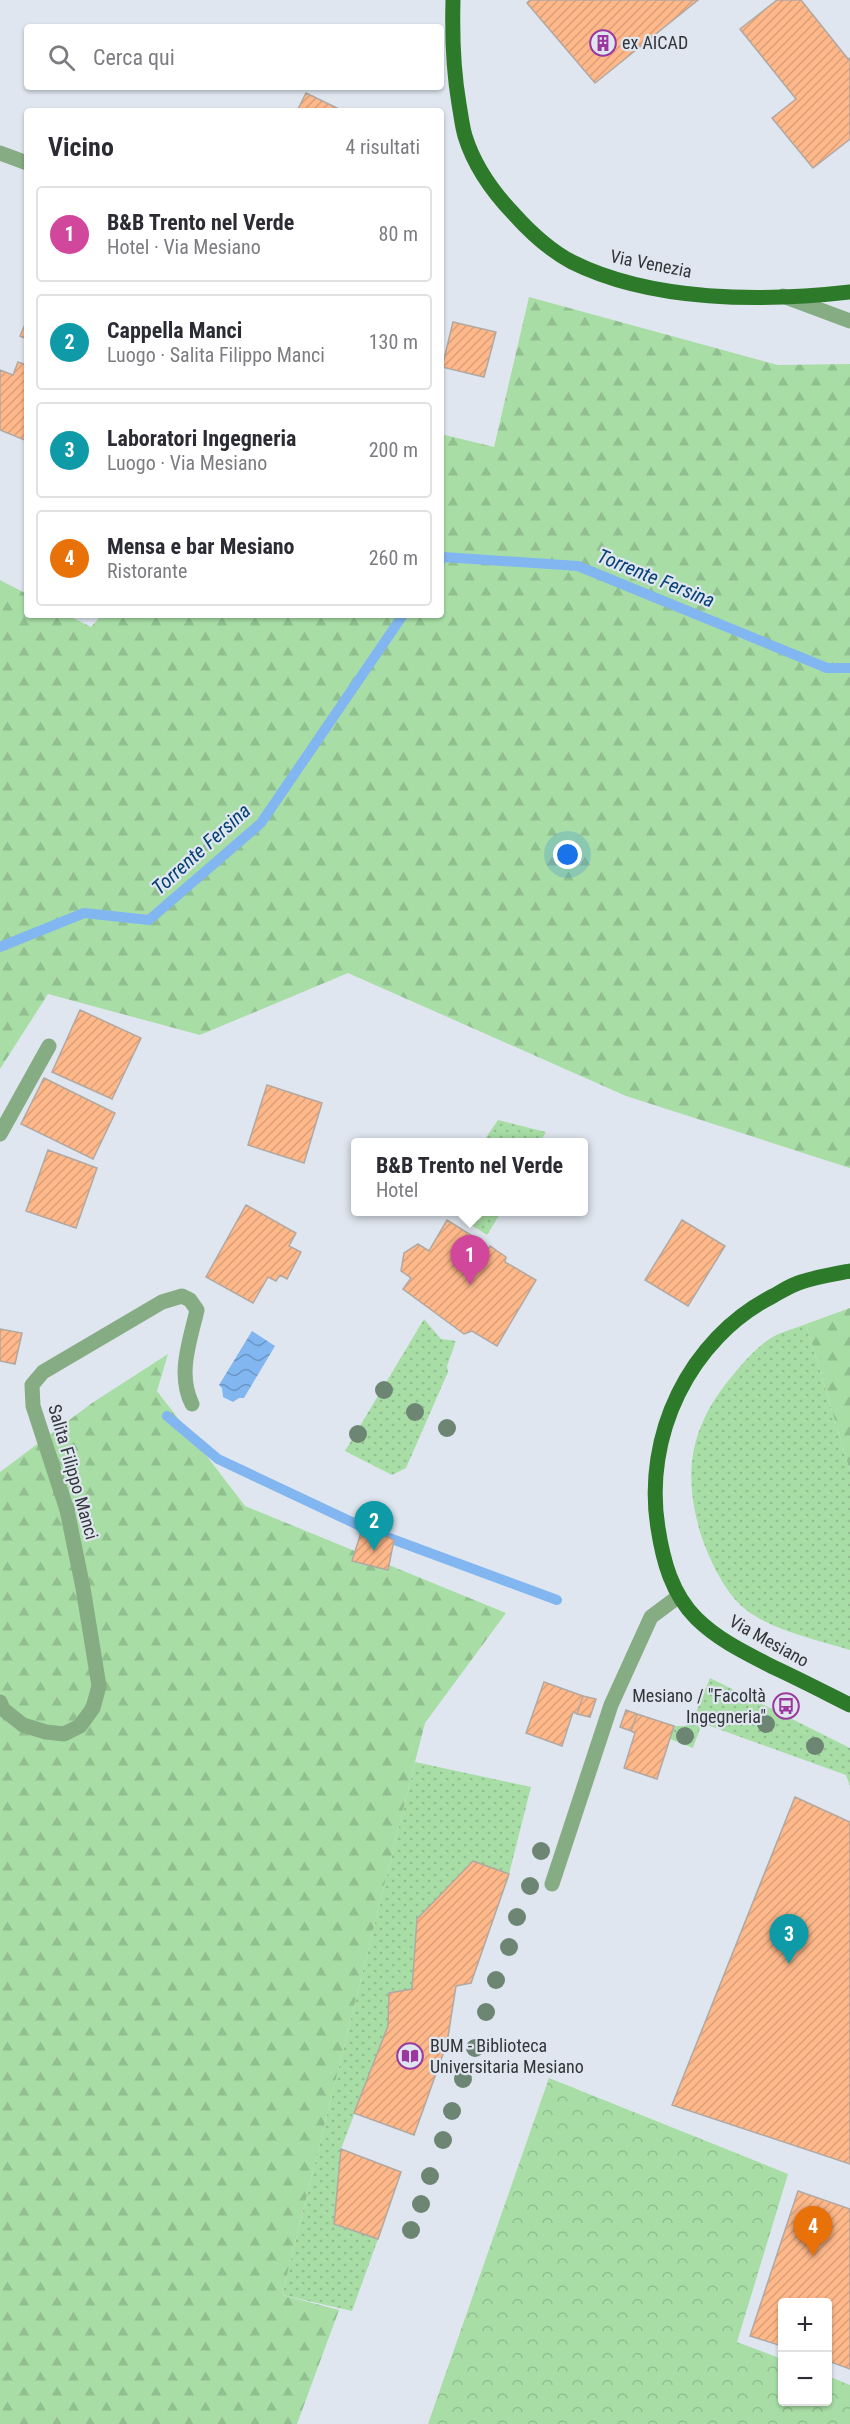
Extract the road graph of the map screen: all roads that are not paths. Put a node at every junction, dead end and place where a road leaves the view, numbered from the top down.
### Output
1 (453, 0) edge
2 (0, 153) edge
3 (24, 162) edge
4 (850, 292) edge
5 (783, 296) junction
6 (850, 321) edge
7 (49, 1046) dead end
8 (0, 1134) edge
9 (850, 1271) edge
10 (192, 1404) dead end
11 (679, 1596) junction
12 (0, 1702) edge
13 (850, 1705) edge
14 (552, 1884) dead end

1 - 5 main road, Via Venezia
2 - 3 street
4 - 5 main road, Via Venezia
5 - 6 street
7 - 8 street
9 - 11 main road, Via Mesiano
10 - 12 street, Salita Filippo Manci
11 - 13 main road, Via Mesiano
11 - 14 street

